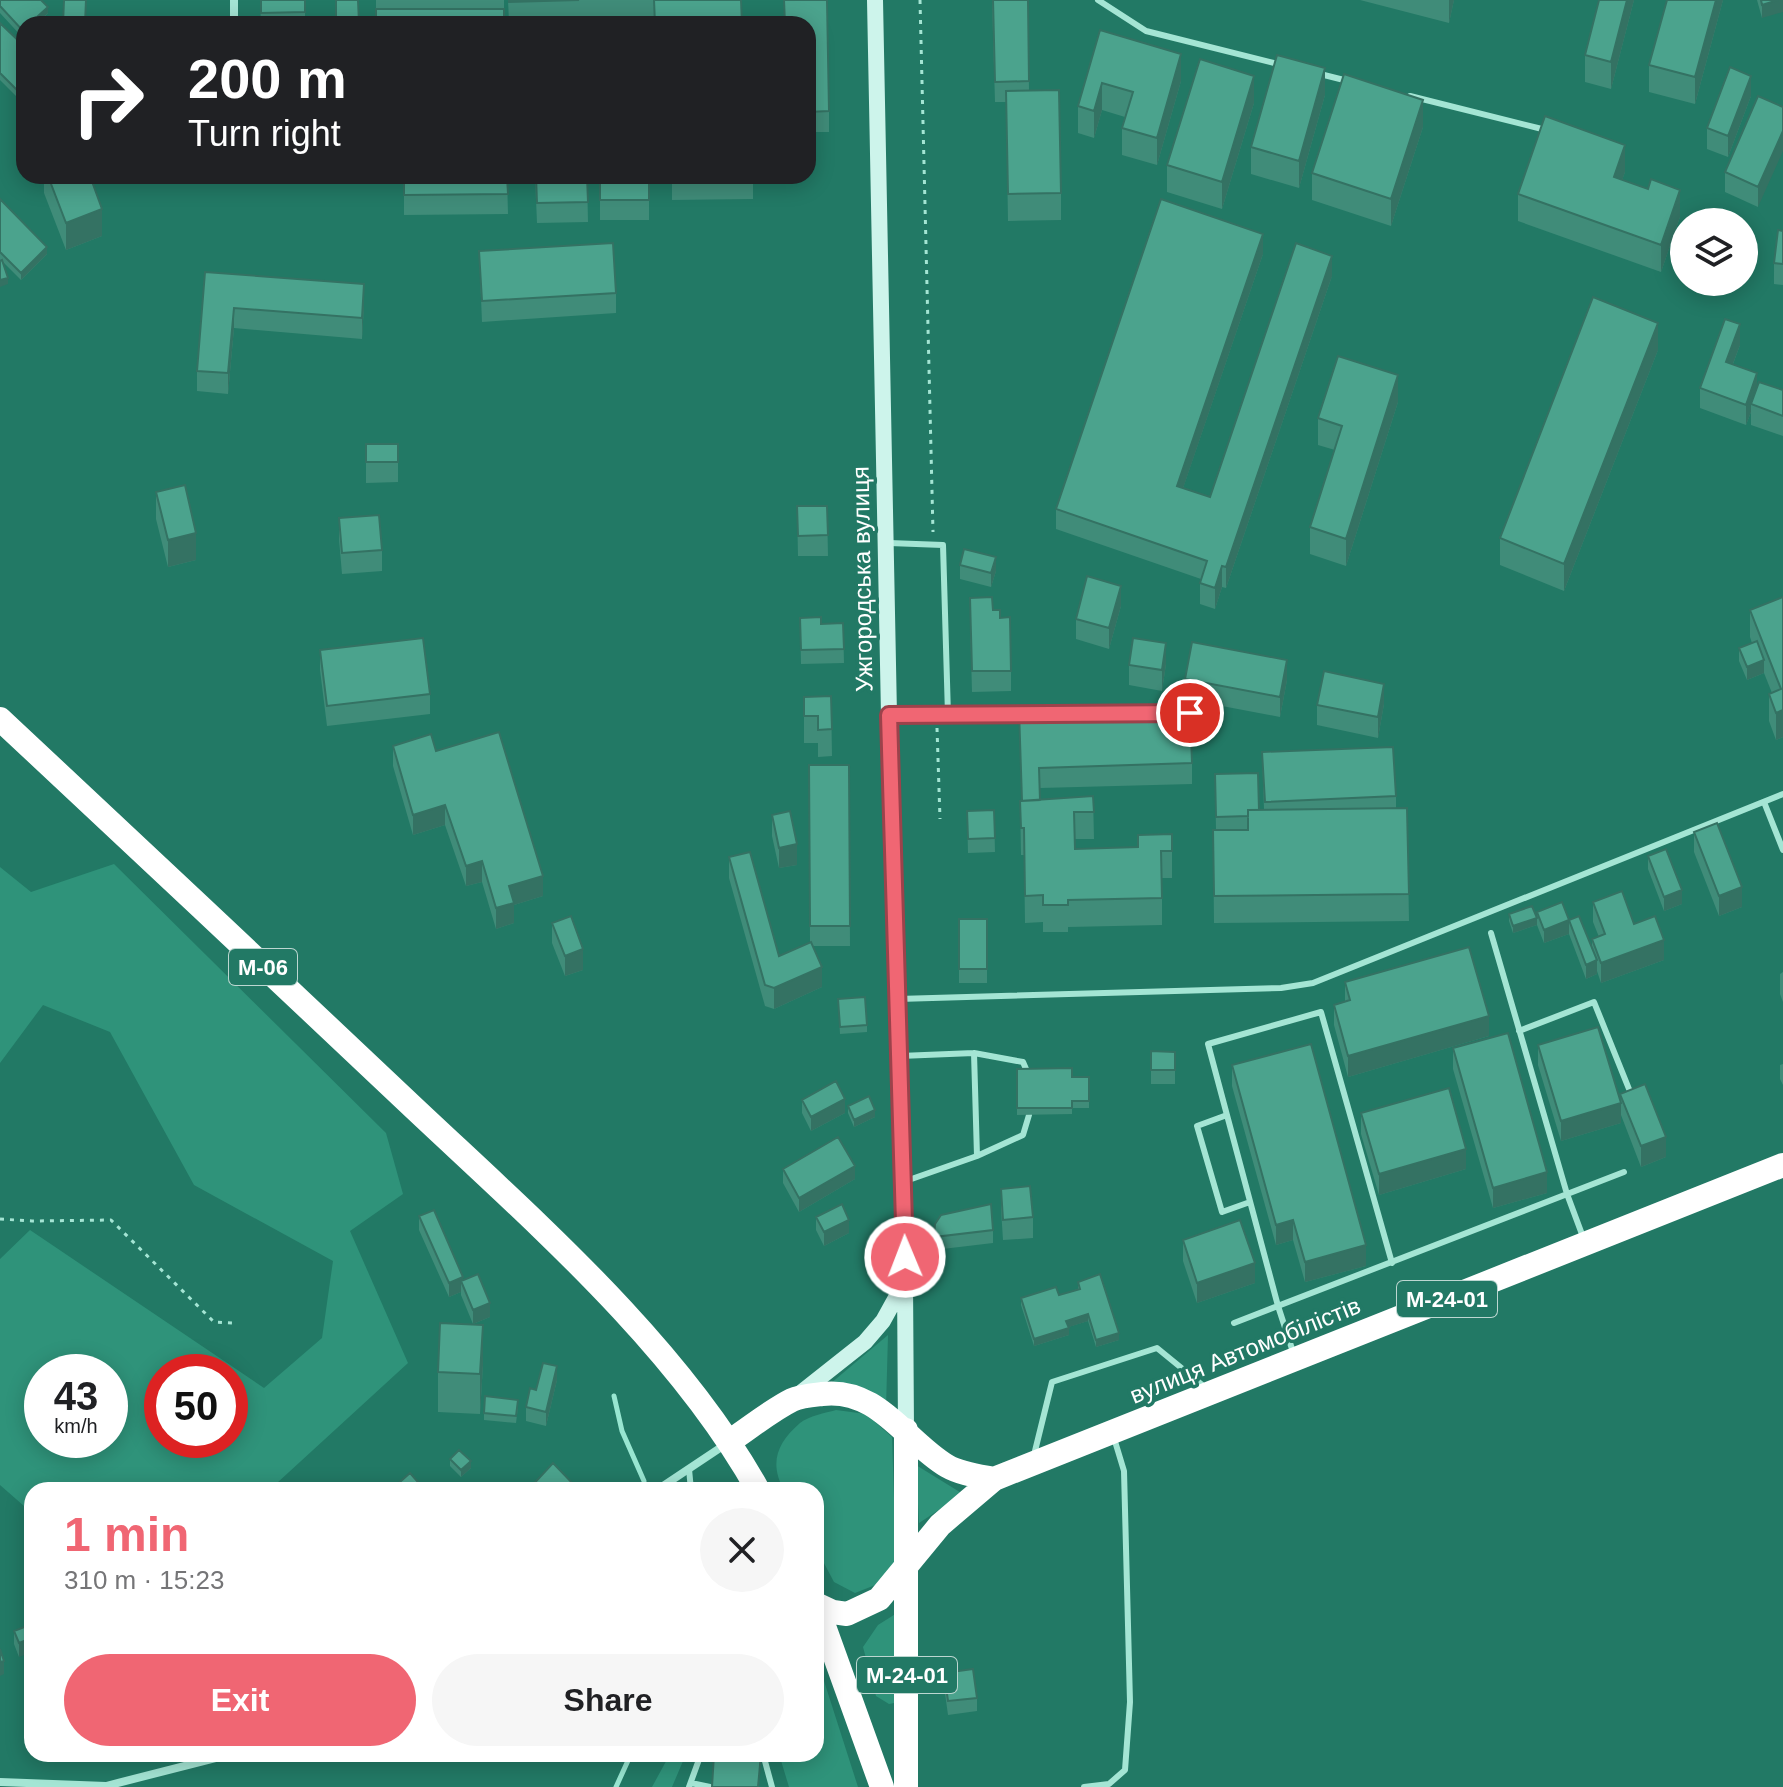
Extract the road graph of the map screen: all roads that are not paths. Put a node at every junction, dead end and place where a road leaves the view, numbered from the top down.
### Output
1 (875, 0) edge
2 (1098, 0) edge
3 (1286, 66) edge
4 (1317, 73) edge
5 (1363, 85) edge
6 (1394, 93) edge
7 (1550, 131) edge
8 (885, 543) junction
9 (1039, 714) edge
10 (889, 715) junction
11 (948, 715) junction
12 (0, 719) edge
13 (1783, 794) edge
14 (1764, 802) junction
15 (1783, 850) edge
16 (1491, 933) dead end
17 (898, 999) junction
18 (1519, 1031) junction
19 (974, 1053) junction
20 (900, 1056) junction
21 (1029, 1076) edge
22 (1629, 1089) edge
23 (1029, 1115) edge
24 (1227, 1115) junction
25 (977, 1156) junction
26 (1783, 1165) edge
27 (1624, 1172) dead end
28 (903, 1182) junction
29 (1567, 1194) junction
30 (1250, 1202) junction
31 (1585, 1244) junction
32 (1392, 1263) junction
33 (905, 1282) junction
34 (1278, 1306) junction
35 (1234, 1323) dead end
36 (1296, 1360) junction
37 (1212, 1393) junction
38 (794, 1399) junction
39 (906, 1430) junction
40 (1112, 1433) junction
41 (730, 1441) junction
42 (1031, 1465) junction
43 (689, 1469) junction
44 (994, 1479) junction
45 (669, 1482) edge
46 (690, 1482) edge
47 (753, 1482) edge
48 (907, 1563) junction
49 (824, 1608) edge
50 (824, 1626) edge
51 (200, 1762) edge
52 (698, 1762) edge
53 (765, 1762) edge
54 (0, 1782) edge
55 (690, 1785) edge
56 (710, 1787) edge
57 (772, 1787) edge
58 (882, 1787) edge
59 (906, 1787) edge
60 (1084, 1787) edge

1 - 8 main road, Ужгородська вулиця
2 - 3 lane
4 - 5 lane
6 - 7 lane
8 - 10 main road, Ужгородська вулиця
8 - 11 lane
9 - 11 lane
10 - 11 lane
10 - 17 main road, Ужгородська вулиця
12 - 41 highway, М-06
13 - 14 lane
14 - 15 lane
14 - 17 lane
16 - 18 lane
17 - 20 main road, Ужгородська вулиця
18 - 22 lane
18 - 29 lane
19 - 20 lane
19 - 21 lane
19 - 25 lane
20 - 28 main road, Ужгородська вулиця
23 - 25 lane
24 - 30 lane
24 - 30 lane
24 - 32 lane
25 - 28 lane
26 - 31 highway, вулиця Автомобілістів / М-24-01
27 - 29 lane
28 - 33 main road, Ужгородська вулиця
29 - 31 lane
29 - 32 lane
30 - 34 lane
31 - 36 highway, вулиця Автомобілістів / М-24-01
32 - 34 lane
33 - 38 main road
33 - 39 main road, Ужгородська вулиця
34 - 35 lane
34 - 36 lane
36 - 37 highway, вулиця Автомобілістів / М-24-01
37 - 40 highway, вулиця Автомобілістів / М-24-01
37 - 42 lane
38 - 39 highway
38 - 41 highway
39 - 44 highway
39 - 48 highway
40 - 42 highway, вулиця Автомобілістів / М-24-01
40 - 60 lane
41 - 43 street
41 - 47 highway, М-06
42 - 44 highway, вулиця Автомобілістів / М-24-01
43 - 45 street
43 - 46 lane
44 - 48 highway, вулиця Автомобілістів / М-24-01
48 - 49 highway, М-24-01
48 - 59 highway, М-24-01
50 - 58 highway
51 - 54 street
52 - 55 lane
53 - 57 lane
55 - 56 lane

